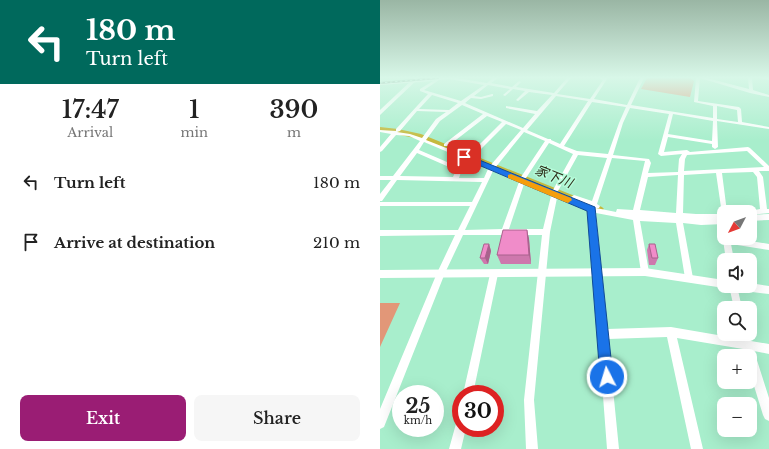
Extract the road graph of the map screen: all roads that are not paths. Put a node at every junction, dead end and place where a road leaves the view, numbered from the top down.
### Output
1 (395, 99) edge
2 (426, 99) edge
3 (449, 99) edge
4 (467, 99) edge
5 (551, 99) edge
6 (578, 99) edge
7 (632, 99) edge
8 (696, 99) edge
9 (591, 101) junction
10 (462, 103) junction
11 (715, 105) junction
12 (629, 106) junction
13 (508, 107) dead end
14 (416, 110) junction
15 (451, 111) junction
16 (380, 113) edge
17 (539, 113) junction
18 (670, 113) junction
19 (486, 114) junction
20 (715, 120) junction
21 (505, 122) junction
22 (740, 124) junction
23 (769, 128) edge
24 (380, 130) edge
25 (524, 130) junction
26 (397, 131) junction
27 (666, 135) junction
28 (424, 138) junction
29 (549, 140) junction
30 (446, 146) junction
31 (560, 146) junction
32 (715, 146) junction
33 (748, 147) dead end
34 (380, 150) edge
35 (415, 150) junction
36 (687, 152) junction
37 (576, 153) junction
38 (471, 156) junction
39 (608, 157) junction
40 (492, 167) junction
41 (769, 169) edge
42 (755, 170) junction
43 (719, 172) junction
44 (681, 174) junction
45 (645, 175) junction
46 (380, 178) edge
47 (395, 178) junction
48 (455, 179) junction
49 (523, 179) junction
50 (485, 180) junction
51 (556, 192) junction
52 (380, 199) edge
53 (380, 204) edge
54 (474, 204) junction
55 (723, 205) edge
56 (592, 207) junction
57 (767, 213) edge
58 (636, 215) junction
59 (717, 216) edge
60 (757, 216) edge
61 (679, 218) junction
62 (717, 221) edge
63 (546, 232) junction
64 (380, 233) edge
65 (462, 233) junction
66 (504, 233) junction
67 (757, 245) edge
68 (769, 247) edge
69 (542, 272) junction
70 (598, 272) junction
71 (645, 272) junction
72 (441, 273) junction
73 (380, 274) edge
74 (494, 274) junction
75 (689, 278) junction
76 (717, 283) edge
77 (757, 289) edge
78 (769, 290) edge
79 (671, 332) junction
80 (603, 334) junction
81 (745, 341) edge
82 (746, 345) junction
83 (747, 349) edge
84 (769, 349) edge
85 (757, 378) edge
86 (470, 385) edge
87 (769, 415) edge
88 (380, 423) edge
89 (458, 437) edge
90 (455, 449) edge
91 (532, 449) edge
92 (613, 449) edge
93 (697, 449) edge

1 - 16 street
2 - 14 street
3 - 10 street
4 - 10 street
5 - 17 street
6 - 9 street
7 - 12 street
8 - 11 street
9 - 12 street
9 - 31 street
10 - 15 street
10 - 19 street
11 - 20 street
11 - 22 street
12 - 18 street
12 - 39 street
13 - 17 street
14 - 15 street
14 - 26 street
15 - 28 street
17 - 25 street
18 - 20 street
18 - 27 street
19 - 21 street
19 - 30 street
20 - 22 street
20 - 32 street
21 - 25 street
21 - 38 street
22 - 23 street
24 - 26 street
25 - 29 street
25 - 40 street
26 - 28 street
26 - 34 street
27 - 32 street
27 - 36 street
28 - 30 street
28 - 35 street
28 - 40 street
29 - 31 street
29 - 49 street
30 - 38 street
31 - 37 street
32 - 33 street
32 - 36 street
35 - 47 street
35 - 48 street
36 - 41 street
36 - 44 street
37 - 39 street
37 - 51 street
38 - 40 street
39 - 45 street
39 - 56 street
40 - 49 street
40 - 50 street
41 - 42 street
42 - 43 street
42 - 57 street
43 - 44 street
43 - 55 street
44 - 45 street
44 - 61 street
45 - 58 street
46 - 47 street
47 - 48 street
47 - 52 street
48 - 50 street
49 - 51 street
49 - 66 street
50 - 54 street
51 - 56 street
51 - 63 street
53 - 54 street
54 - 65 street
56 - 58 street
56 - 70 street
57 - 60 street
58 - 61 street
58 - 71 street
59 - 61 street
61 - 62 street
61 - 75 street
63 - 66 street
63 - 69 street
64 - 65 street
65 - 66 street
65 - 72 street
67 - 68 street
69 - 70 street
69 - 74 street
69 - 91 street
70 - 71 street
70 - 80 street
71 - 75 street
72 - 73 street
72 - 74 street
72 - 88 street
74 - 86 street
75 - 76 street
77 - 78 street
79 - 80 street
79 - 82 street
79 - 93 street
80 - 92 street
81 - 82 street
82 - 83 street
82 - 84 street
85 - 87 street
89 - 90 street

